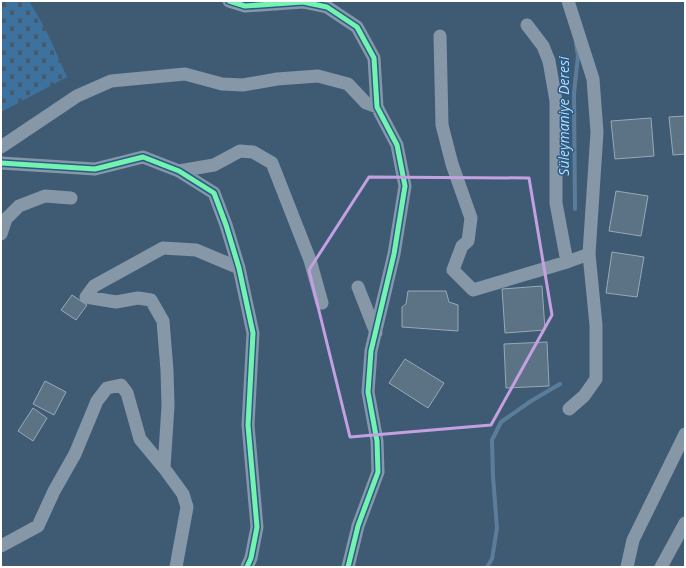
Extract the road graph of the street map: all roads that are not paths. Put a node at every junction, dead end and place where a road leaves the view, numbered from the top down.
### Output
1 (229, 1) edge
2 (568, 1) edge
3 (527, 24) dead end
4 (440, 36) dead end
5 (377, 106) junction
6 (1, 147) edge
7 (1, 163) edge
8 (179, 171) junction
9 (71, 198) dead end
10 (1, 234) edge
11 (589, 254) junction
12 (567, 262) junction
13 (239, 268) junction
14 (358, 287) dead end
15 (322, 303) dead end
16 (376, 333) junction
17 (569, 408) dead end
18 (685, 434) edge
19 (164, 468) junction
20 (685, 523) edge
21 (1, 546) edge
22 (176, 567) edge
23 (247, 567) edge
24 (348, 567) edge
25 (627, 567) edge
26 (661, 567) edge

1 - 5 street
2 - 11 street
3 - 12 street
4 - 12 street
5 - 6 street
5 - 16 street
7 - 8 street
8 - 13 street
8 - 15 street
9 - 10 street
11 - 12 street
11 - 17 street
13 - 19 street
13 - 23 street
14 - 16 street
16 - 24 street
18 - 25 street
19 - 21 street
19 - 22 street
20 - 26 street

